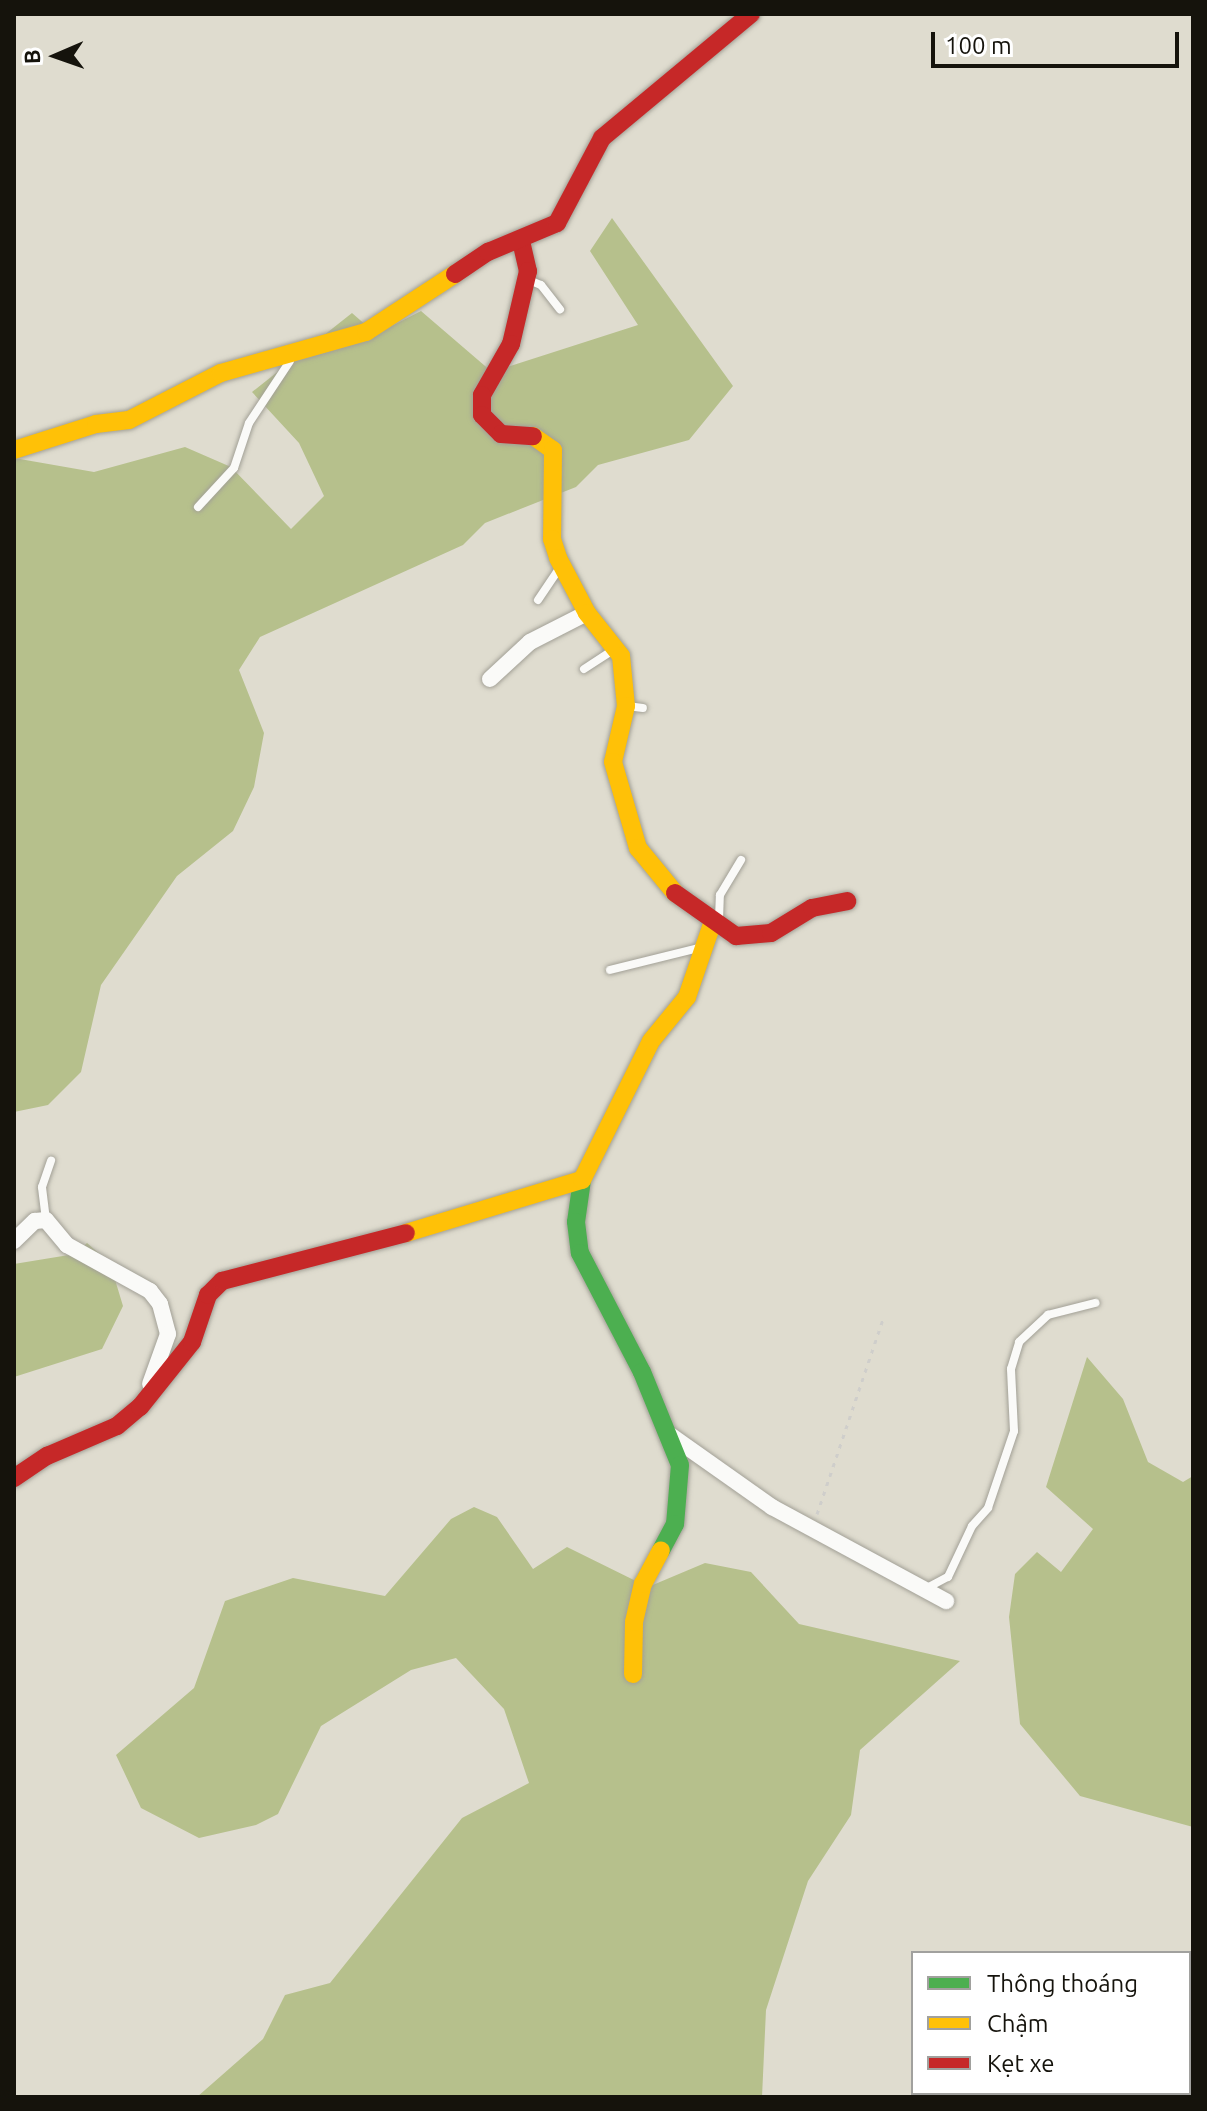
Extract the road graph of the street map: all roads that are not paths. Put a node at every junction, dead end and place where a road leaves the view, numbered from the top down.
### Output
1 (751, 14) edge
2 (521, 241) junction
3 (526, 279) junction
4 (560, 309) dead end
5 (296, 353) junction
6 (14, 450) edge
7 (198, 507) dead end
8 (562, 564) junction
9 (538, 600) dead end
10 (587, 613) junction
11 (617, 648) junction
12 (584, 669) dead end
13 (490, 679) dead end
14 (741, 860) dead end
15 (847, 901) dead end
16 (716, 926) junction
17 (704, 947) junction
18 (610, 970) dead end
19 (51, 1161) dead end
20 (582, 1180) junction
21 (46, 1220) junction
22 (14, 1241) edge
23 (1095, 1303) dead end
24 (140, 1407) junction
25 (670, 1435) junction
26 (14, 1478) edge
27 (925, 1589) junction
28 (946, 1601) dead end
29 (633, 1674) dead end

1 - 2 street
2 - 3 street
2 - 5 street
3 - 4 lane
3 - 8 street
5 - 6 street
5 - 7 lane
8 - 9 lane
8 - 10 street
10 - 11 street
10 - 13 street
11 - 12 lane
11 - 16 street
14 - 16 lane
15 - 16 street
16 - 17 street
17 - 18 lane
17 - 20 street
19 - 21 lane
20 - 24 street
20 - 25 street
21 - 22 street
21 - 24 street
23 - 27 lane
24 - 26 street
25 - 27 street
25 - 29 street
27 - 28 street

